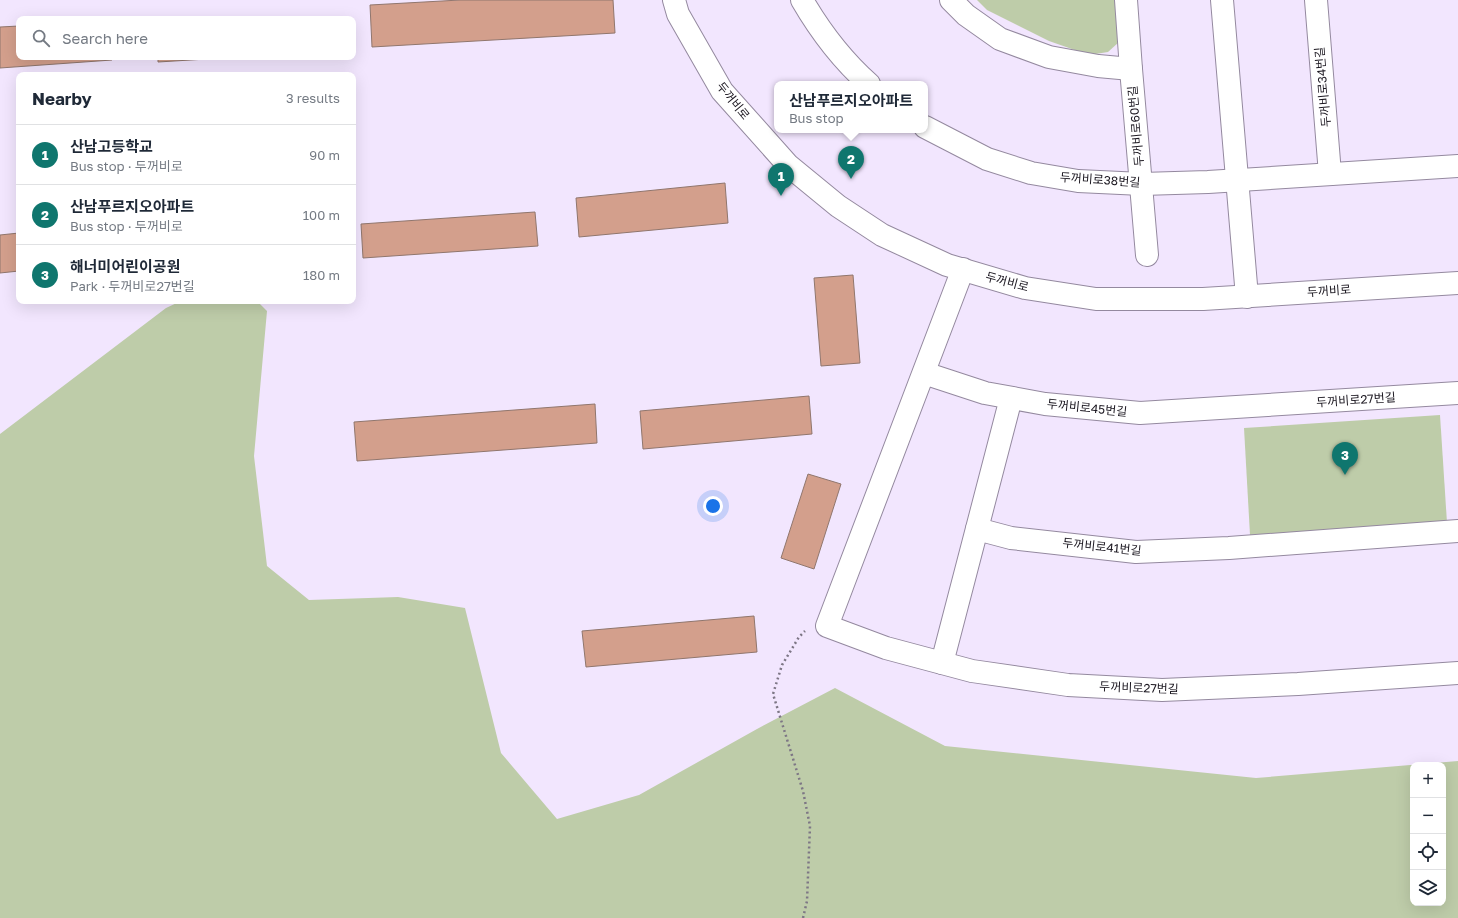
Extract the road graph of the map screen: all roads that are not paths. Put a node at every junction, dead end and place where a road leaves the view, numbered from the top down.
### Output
1 (674, 0) edge
2 (802, 0) edge
3 (951, 0) edge
4 (1126, 0) edge
5 (1222, 0) edge
6 (1316, 0) edge
7 (1131, 68) junction
8 (865, 81) edge
9 (928, 129) edge
10 (1458, 166) edge
11 (1330, 174) junction
12 (1237, 180) junction
13 (1142, 184) junction
14 (1147, 255) dead end
15 (963, 269) junction
16 (1458, 283) edge
17 (1247, 297) junction
18 (924, 373) junction
19 (1458, 393) edge
20 (1011, 398) junction
21 (1254, 407) joint
22 (977, 529) junction
23 (1458, 531) edge
24 (942, 663) junction
25 (1458, 673) edge

1 - 15 street, 두꺼비로
2 - 8 street
3 - 7 street, 두꺼비로60번길
4 - 7 street, 두꺼비로60번길
5 - 12 street
6 - 11 street, 두꺼비로34번길
7 - 13 street, 두꺼비로60번길
9 - 13 street, 두꺼비로38번길
10 - 11 street, 두꺼비로38번길
11 - 12 street, 두꺼비로38번길
12 - 13 street, 두꺼비로38번길
12 - 17 street
13 - 14 street, 두꺼비로60번길
15 - 17 street, 두꺼비로
15 - 18 street
16 - 17 street, 두꺼비로
18 - 20 street, 두꺼비로45번길
18 - 24 street, 두꺼비로27번길
19 - 21 street, 두꺼비로27번길
20 - 21 street, 두꺼비로45번길
20 - 22 street
22 - 23 street, 두꺼비로41번길
22 - 24 street
24 - 25 street, 두꺼비로27번길

